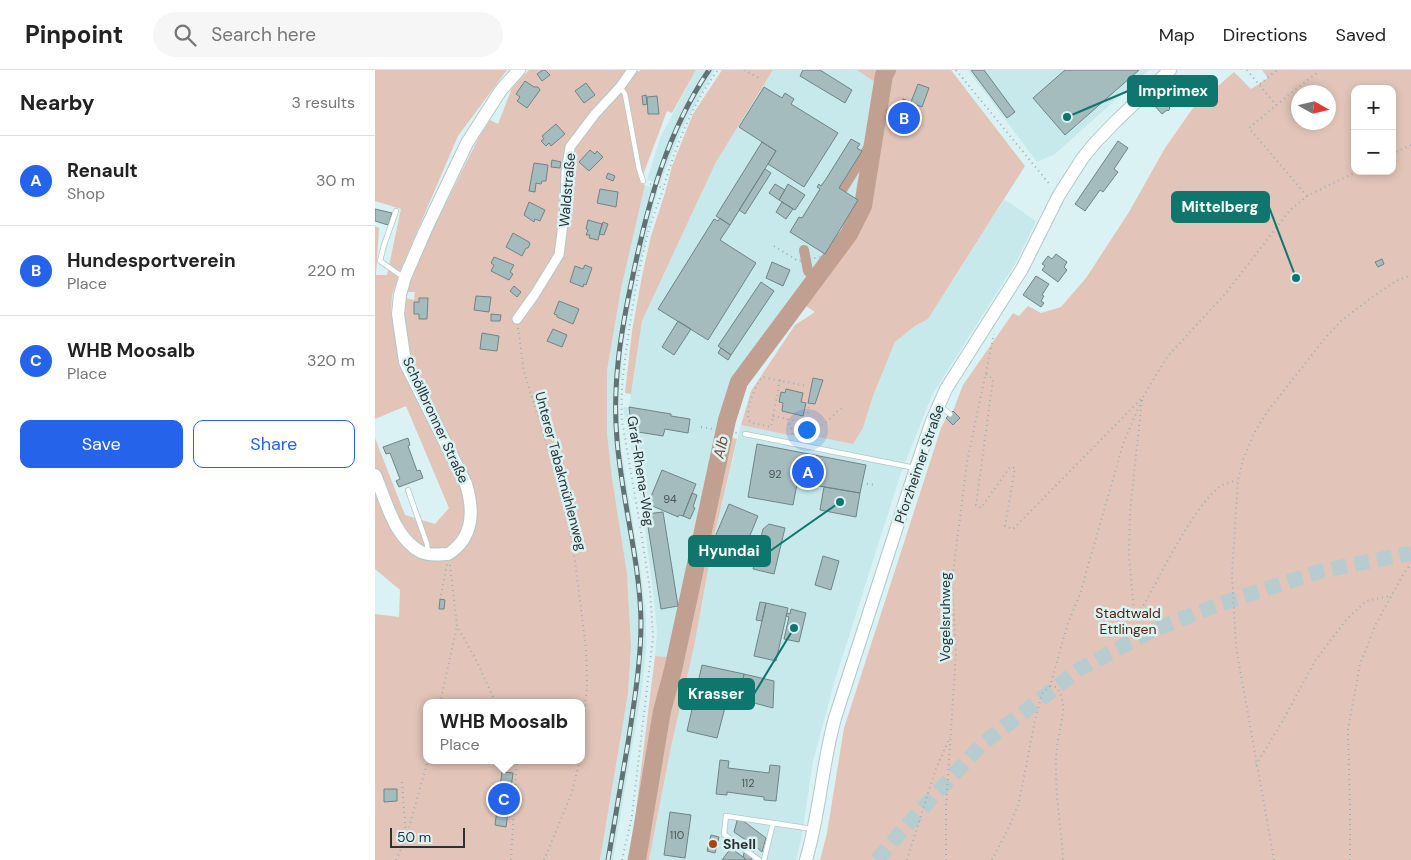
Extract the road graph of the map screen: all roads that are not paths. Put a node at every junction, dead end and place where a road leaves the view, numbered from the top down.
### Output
1 (519, 70) edge
2 (632, 70) edge
3 (1170, 70) edge
4 (620, 87) junction
5 (643, 180) road end
6 (396, 211) dead end
7 (405, 278) junction
8 (517, 319) road end
9 (939, 405) junction
10 (950, 414) dead end
11 (745, 434) road end
12 (916, 468) junction
13 (375, 475) edge
14 (407, 490) dead end
15 (428, 554) junction
16 (773, 823) junction
17 (814, 829) junction
18 (759, 860) edge
19 (764, 860) edge
20 (806, 860) edge

1 - 7 main road, Schöllbronner Straße
2 - 4 street, Waldstraße
3 - 9 main road, Pforzheimer Straße
4 - 5 lane
4 - 8 street, Waldstraße
6 - 7 lane
7 - 15 main road, Schöllbronner Straße
9 - 10 lane
9 - 12 main road, Pforzheimer Straße
11 - 12 lane
12 - 17 main road, Pforzheimer Straße
13 - 15 main road
14 - 15 lane
16 - 17 lane
16 - 18 lane
16 - 19 lane
17 - 20 main road, Pforzheimer Straße

